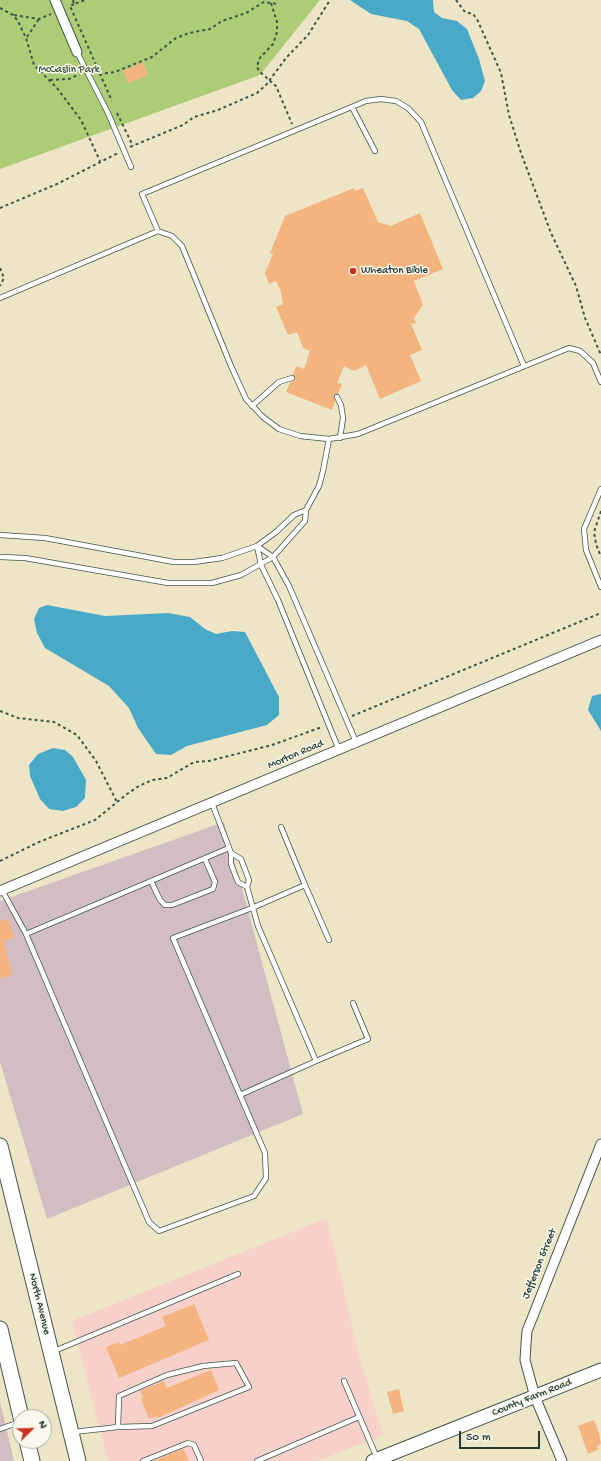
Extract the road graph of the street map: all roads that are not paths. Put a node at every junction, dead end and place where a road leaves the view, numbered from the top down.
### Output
1 (55, 0) edge
2 (76, 52) joint
3 (352, 107) junction
4 (375, 151) dead end
5 (131, 167) dead end
6 (158, 231) junction
7 (0, 298) edge
8 (524, 366) junction
9 (292, 378) dead end
10 (601, 382) edge
11 (337, 397) dead end
12 (252, 406) junction
13 (340, 438) junction
14 (329, 439) junction
15 (601, 489) edge
16 (306, 510) junction
17 (0, 535) edge
18 (257, 546) junction
19 (0, 557) edge
20 (273, 557) junction
21 (261, 565) junction
22 (601, 587) edge
23 (601, 640) edge
24 (356, 742) junction
25 (339, 750) junction
26 (212, 803) junction
27 (281, 827) dead end
28 (229, 848) junction
29 (231, 853) junction
30 (205, 859) junction
31 (151, 881) junction
32 (305, 885) junction
33 (247, 887) junction
34 (1, 890) edge
35 (252, 908) junction
36 (26, 934) junction
37 (329, 940) dead end
38 (353, 1003) dead end
39 (316, 1061) junction
40 (240, 1095) junction
41 (601, 1144) edge
42 (0, 1146) edge
43 (238, 1274) dead end
44 (0, 1329) edge
45 (51, 1353) junction
46 (601, 1370) edge
47 (344, 1381) dead end
48 (535, 1397) junction
49 (19, 1409) edge
50 (359, 1417) junction
51 (12, 1425) edge
52 (118, 1427) junction
53 (0, 1429) edge
54 (70, 1432) junction
55 (29, 1449) edge
56 (375, 1460) edge
57 (32, 1461) edge
58 (78, 1461) edge
59 (143, 1461) edge
60 (201, 1461) edge
61 (257, 1461) edge
62 (562, 1461) edge

1 - 2 street
2 - 5 lane
3 - 4 lane
3 - 6 lane
3 - 8 lane
6 - 7 lane
6 - 12 lane
8 - 10 lane
8 - 13 lane
9 - 12 lane
11 - 13 lane
12 - 14 lane
13 - 14 lane
14 - 16 lane
15 - 22 lane
16 - 18 lane
16 - 20 lane
17 - 18 lane
18 - 20 lane
18 - 21 lane
19 - 21 lane
20 - 21 lane
20 - 24 lane
21 - 25 lane
23 - 24 street, Morton Road
24 - 25 street, Morton Road
25 - 26 street, Morton Road
26 - 28 lane
26 - 34 street, Morton Road
27 - 32 lane
28 - 29 lane
28 - 30 lane
29 - 33 lane
29 - 33 lane
30 - 31 lane
30 - 31 lane
31 - 36 lane
32 - 35 lane
32 - 37 lane
33 - 35 lane
34 - 36 lane
35 - 39 lane
35 - 40 lane
36 - 40 lane
38 - 39 lane
39 - 40 lane
41 - 48 street, Jefferson Street
42 - 45 main road, North Avenue
43 - 45 lane
44 - 49 main road
45 - 54 main road, North Avenue
46 - 48 main road, County Farm Road
47 - 50 lane
48 - 56 main road, County Farm Road
48 - 62 street, Jefferson Street
50 - 56 lane
50 - 61 lane
51 - 53 lane
52 - 52 lane
52 - 54 lane
54 - 58 main road, North Avenue
55 - 57 main road
59 - 60 lane

